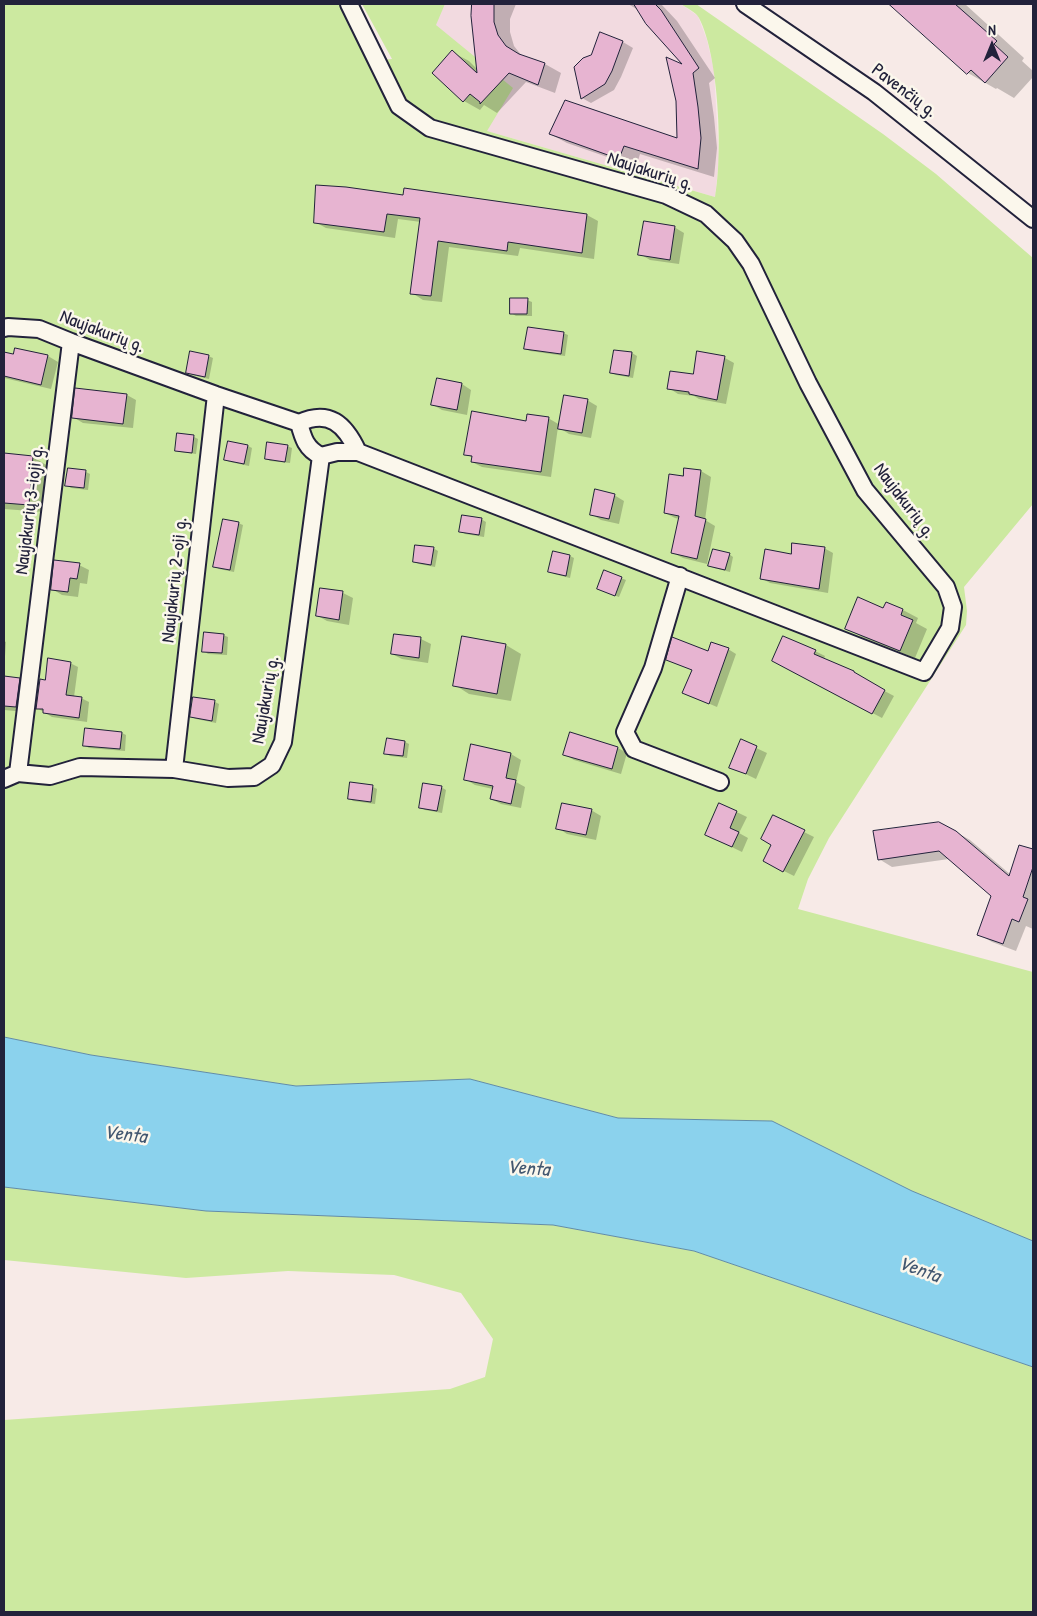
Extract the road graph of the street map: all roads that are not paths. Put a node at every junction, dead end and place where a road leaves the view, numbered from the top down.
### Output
1 (349, 4) edge
2 (745, 4) edge
3 (1033, 219) edge
4 (4, 328) edge
5 (71, 342) junction
6 (216, 395) junction
7 (299, 423) junction
8 (358, 452) junction
9 (321, 456) junction
10 (680, 576) junction
11 (174, 769) junction
12 (11, 776) edge
13 (720, 782) dead end

1 - 10 street, Naujakurių g.
2 - 3 street, Pavenčių g.
4 - 5 street, Naujakurių g.
5 - 6 street, Naujakurių g.
5 - 12 street, Naujakurių 3-ioji g.
6 - 7 street, Naujakurių g.
6 - 11 street, Naujakurių 2-oji g.
7 - 8 street
7 - 9 street
8 - 9 street, Naujakurių g.
8 - 10 street, Naujakurių g.
9 - 11 street, Naujakurių g.
10 - 13 street
11 - 12 street, Naujakurių g.

